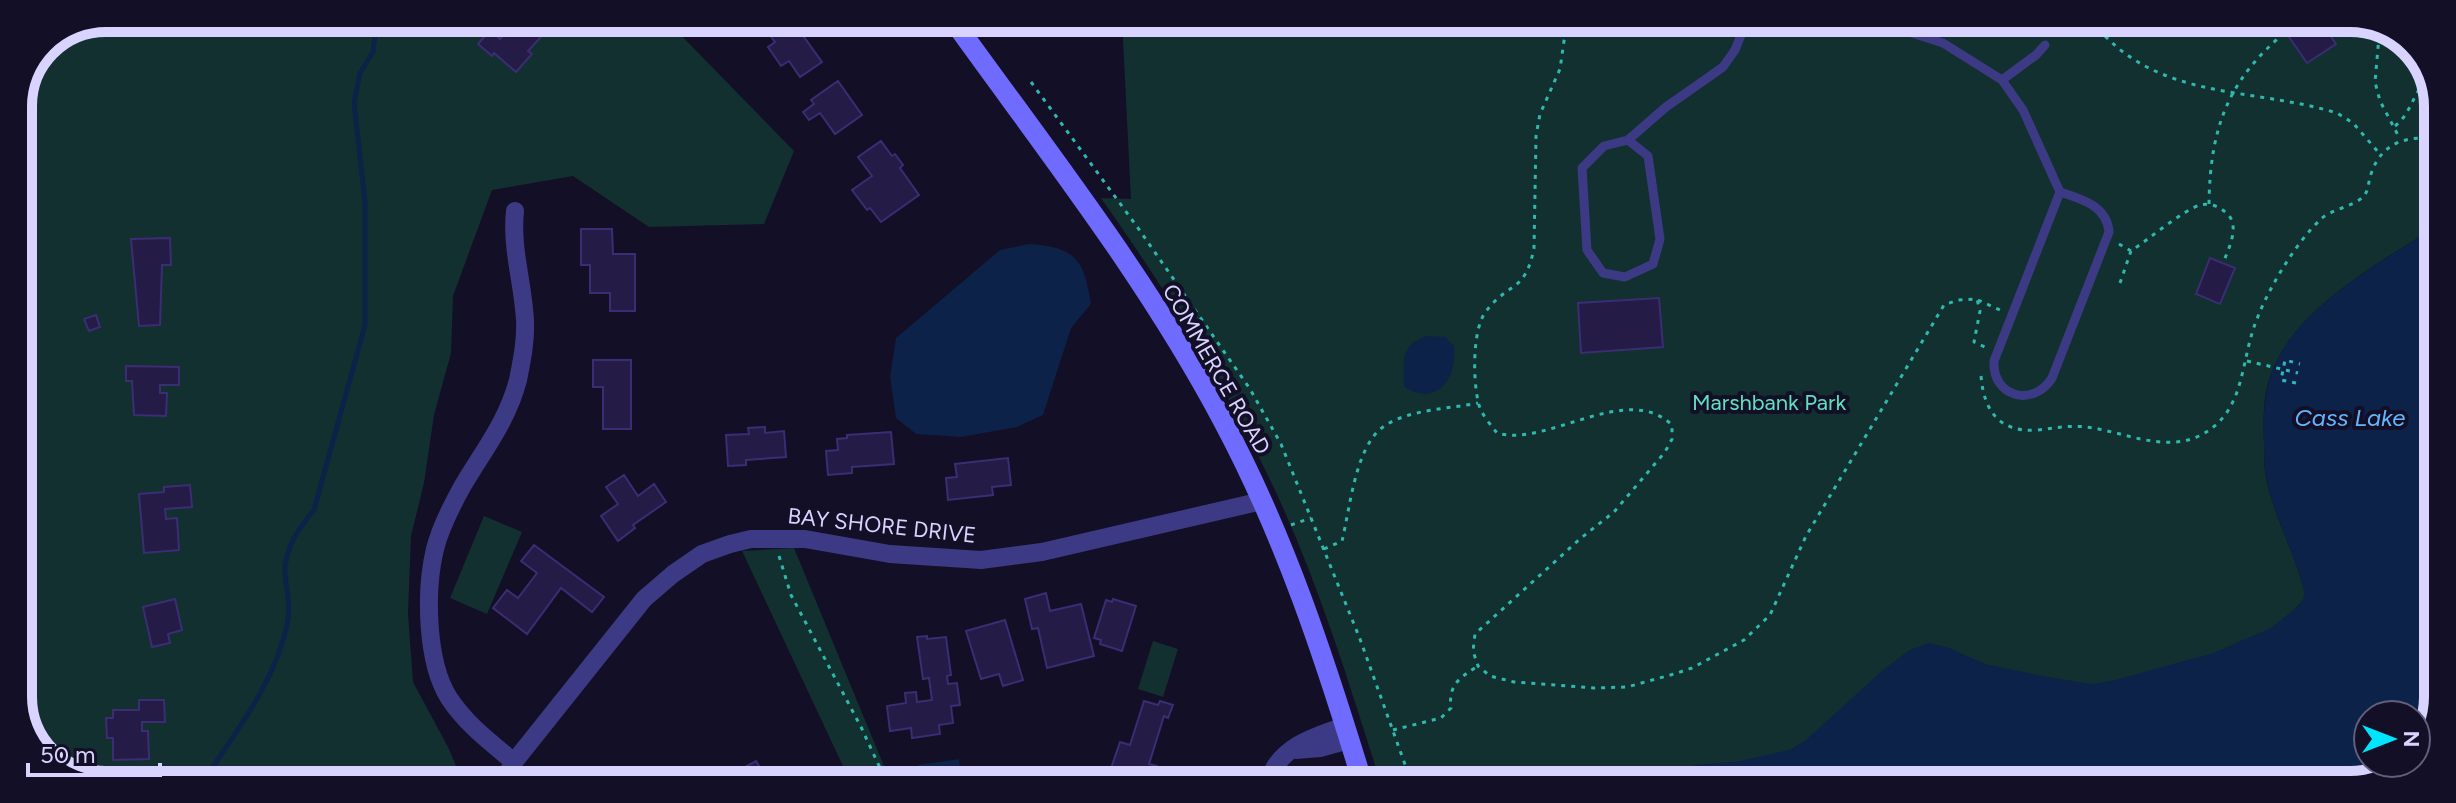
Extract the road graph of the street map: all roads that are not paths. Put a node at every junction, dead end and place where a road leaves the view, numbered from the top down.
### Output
1 (961, 32) edge
2 (1742, 32) edge
3 (1909, 32) edge
4 (2045, 45) dead end
5 (2002, 80) junction
6 (1628, 140) junction
7 (2060, 192) junction
8 (515, 211) dead end
9 (1262, 501) junction
10 (1347, 733) junction
11 (514, 762) junction
12 (509, 771) edge
13 (1273, 771) edge
14 (1359, 771) edge

1 - 9 main road, COMMERCE ROAD
2 - 6 lane
3 - 5 lane
4 - 5 lane
5 - 7 lane
6 - 6 lane
7 - 7 lane
8 - 11 street
9 - 10 main road, COMMERCE ROAD
9 - 11 street, BAY SHORE DRIVE
10 - 13 street
10 - 14 main road, COMMERCE ROAD
11 - 12 street, BAY SHORE DRIVE

